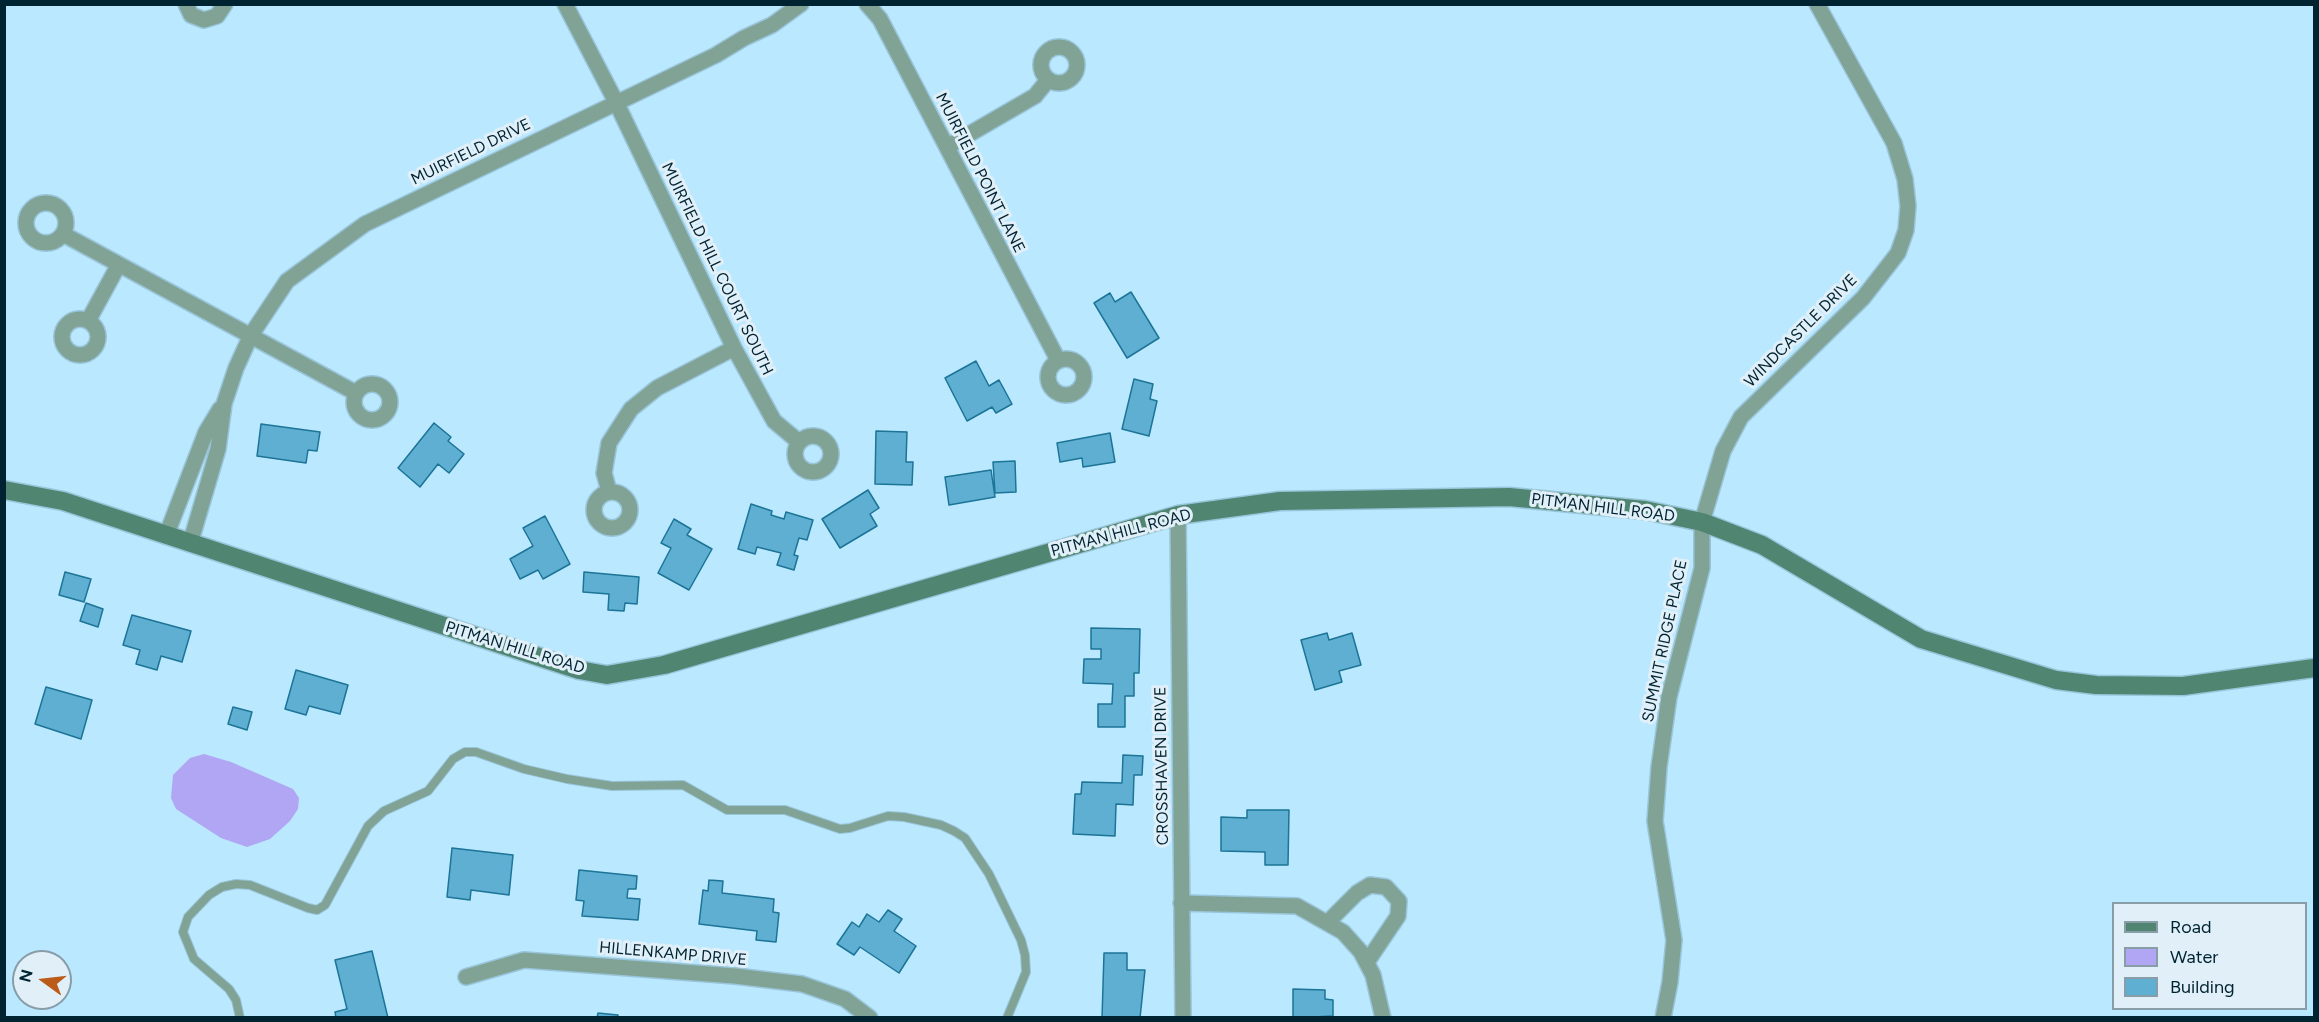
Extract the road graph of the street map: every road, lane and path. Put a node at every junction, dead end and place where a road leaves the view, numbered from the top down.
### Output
1 (186, 4) edge
2 (225, 4) edge
3 (565, 4) edge
4 (801, 4) edge
5 (867, 4) edge
6 (1817, 4) edge
7 (1048, 80) dead end
8 (616, 102) junction
9 (947, 147) junction
10 (63, 234) dead end
11 (118, 266) junction
12 (88, 321) dead end
13 (251, 335) junction
14 (734, 348) junction
15 (1058, 360) dead end
16 (356, 393) dead end
17 (224, 404) junction
18 (799, 442) dead end
19 (4, 490) edge
20 (609, 491) dead end
21 (1178, 515) junction
22 (1702, 522) junction
23 (166, 536) junction
24 (190, 544) junction
25 (2314, 668) edge
26 (1181, 903) junction
27 (1327, 923) junction
28 (1367, 962) junction
29 (466, 976) dead end
30 (240, 1017) edge
31 (870, 1017) edge
32 (1007, 1017) edge
33 (1183, 1017) edge
34 (1383, 1017) edge
35 (1663, 1017) edge

1 - 2 street
3 - 8 street, MUIRFIELD HILL COURT SOUTH
4 - 8 street, MUIRFIELD DRIVE
5 - 9 street, MUIRFIELD POINT LANE
6 - 22 street, WINDCASTLE DRIVE
7 - 9 street
8 - 13 street, MUIRFIELD DRIVE
8 - 14 street, MUIRFIELD HILL COURT SOUTH
9 - 15 street, MUIRFIELD POINT LANE
10 - 11 street
11 - 12 street
11 - 13 street
13 - 16 street
13 - 17 street, MUIRFIELD DRIVE
14 - 18 street, MUIRFIELD HILL COURT SOUTH
14 - 20 street
17 - 23 street, MUIRFIELD DRIVE
17 - 24 street, MUIRFIELD DRIVE
19 - 23 street, PITMAN HILL ROAD
21 - 22 street, PITMAN HILL ROAD
21 - 24 street, PITMAN HILL ROAD
21 - 26 street, CROSSHAVEN DRIVE
22 - 25 street, PITMAN HILL ROAD
22 - 35 street, SUMMIT RIDGE PLACE
23 - 24 street, PITMAN HILL ROAD
26 - 27 street
26 - 33 street, CROSSHAVEN DRIVE
27 - 28 street
27 - 28 street
28 - 34 street
29 - 31 street, HILLENKAMP DRIVE
30 - 32 lane

